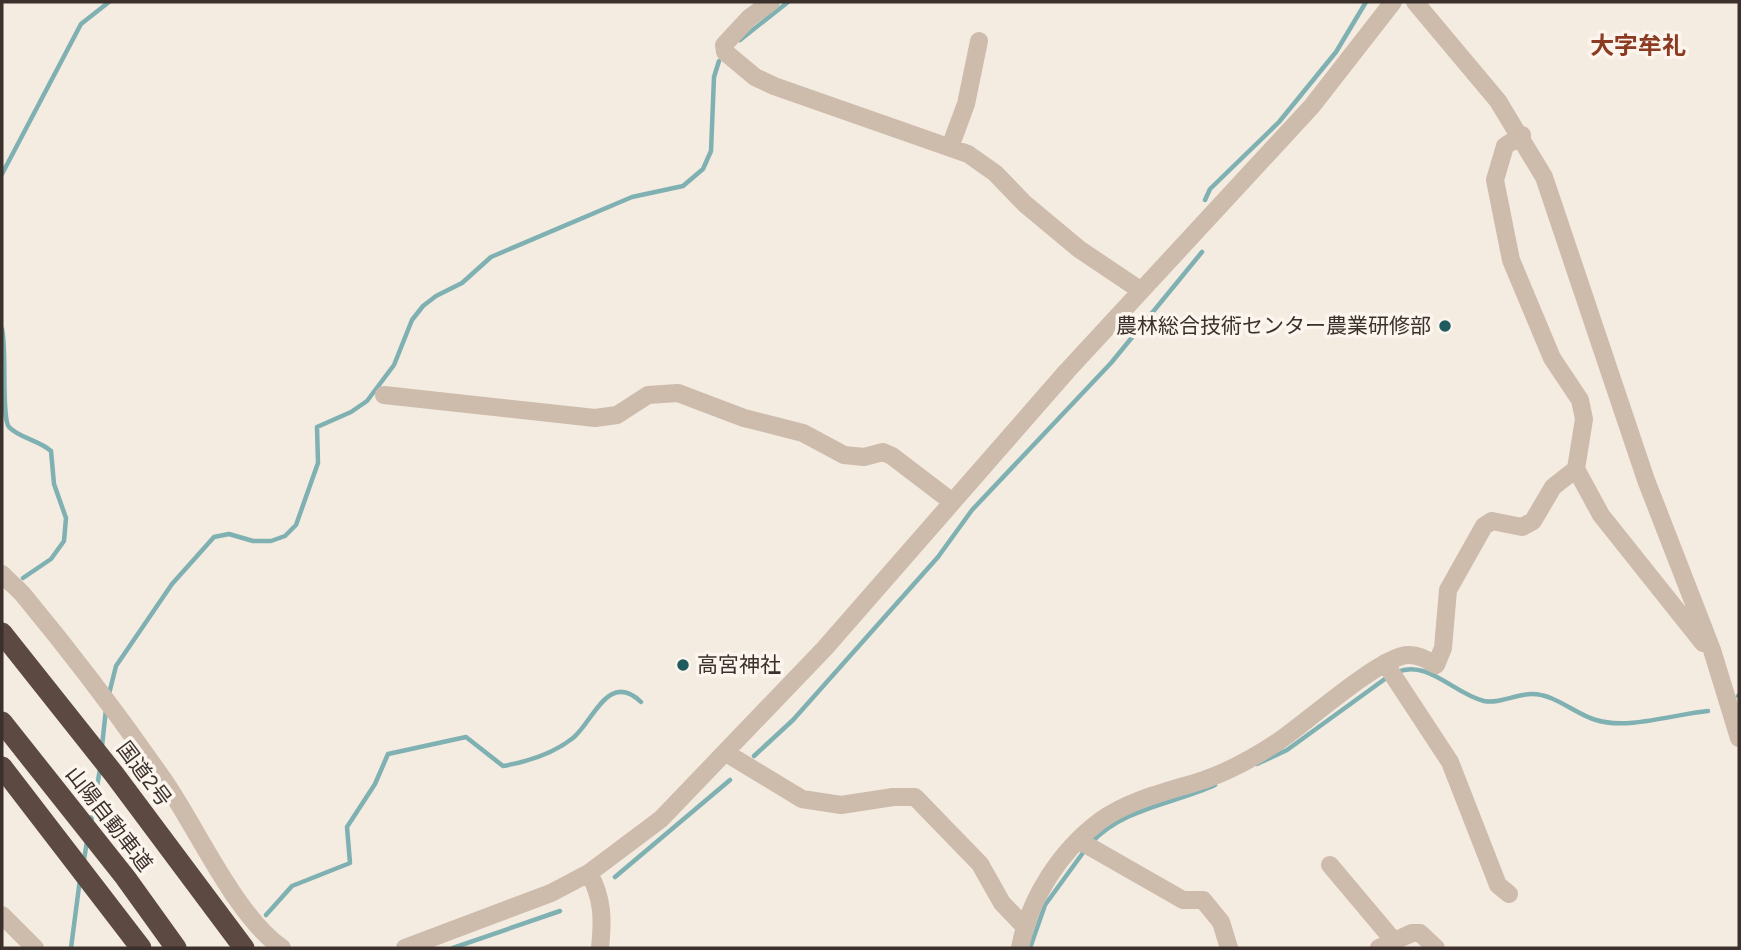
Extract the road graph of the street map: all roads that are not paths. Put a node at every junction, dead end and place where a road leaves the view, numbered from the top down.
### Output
1 (771, 2) edge
2 (1393, 2) edge
3 (1415, 2) edge
4 (979, 41) dead end
5 (1521, 135) junction
6 (950, 147) junction
7 (1140, 290) junction
8 (384, 395) dead end
9 (1576, 469) junction
10 (951, 501) junction
11 (2, 574) edge
12 (2, 633) edge
13 (1712, 650) junction
14 (1385, 663) junction
15 (2, 722) edge
16 (1739, 738) edge
17 (726, 753) junction
18 (2, 767) edge
19 (1078, 840) junction
20 (1331, 865) dead end
21 (589, 873) junction
22 (1509, 894) dead end
23 (2, 915) edge
24 (1024, 926) junction
25 (1386, 944) edge
26 (1023, 947) edge
27 (35, 948) edge
28 (141, 948) edge
29 (176, 948) edge
30 (244, 948) edge
31 (282, 948) edge
32 (405, 948) edge
33 (600, 948) edge
34 (1229, 948) edge
35 (1436, 948) edge

1 - 6 street
2 - 7 street
3 - 5 street
4 - 6 street
5 - 9 street
5 - 13 street
6 - 7 street
7 - 10 street
8 - 10 street
9 - 13 street
9 - 14 street
10 - 17 street
11 - 31 street
12 - 30 highway, 国道2号
13 - 16 street
14 - 19 street
14 - 22 street
15 - 29 highway, 山陽自動車道
17 - 21 street
17 - 24 street
18 - 28 highway
19 - 24 street
19 - 34 street
20 - 25 street
21 - 32 street
21 - 33 street
23 - 27 street
24 - 26 street
25 - 35 street

